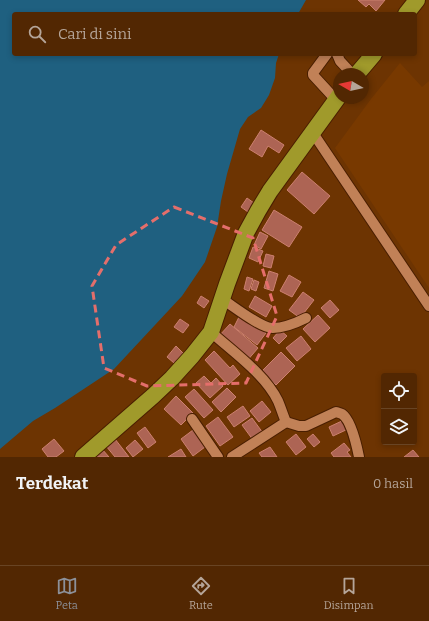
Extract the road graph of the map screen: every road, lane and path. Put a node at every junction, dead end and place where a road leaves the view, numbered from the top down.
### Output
1 (418, 0) edge
2 (408, 12) edge
3 (326, 56) edge
4 (338, 56) edge
5 (372, 56) edge
6 (346, 68) edge
7 (362, 68) edge
8 (333, 93) edge
9 (334, 104) edge
10 (313, 133) junction
11 (222, 299) junction
12 (429, 306) edge
13 (306, 318) dead end
14 (211, 332) junction
15 (192, 419) dead end
16 (286, 422) junction
17 (83, 457) edge
18 (218, 457) edge
19 (232, 457) edge
20 (359, 457) edge

1 - 2 highway
3 - 8 street
4 - 6 street
5 - 7 highway
9 - 10 highway
10 - 11 highway
10 - 12 street
11 - 13 street
11 - 14 highway
14 - 16 street
14 - 17 highway
15 - 18 street
16 - 19 street
16 - 20 street

